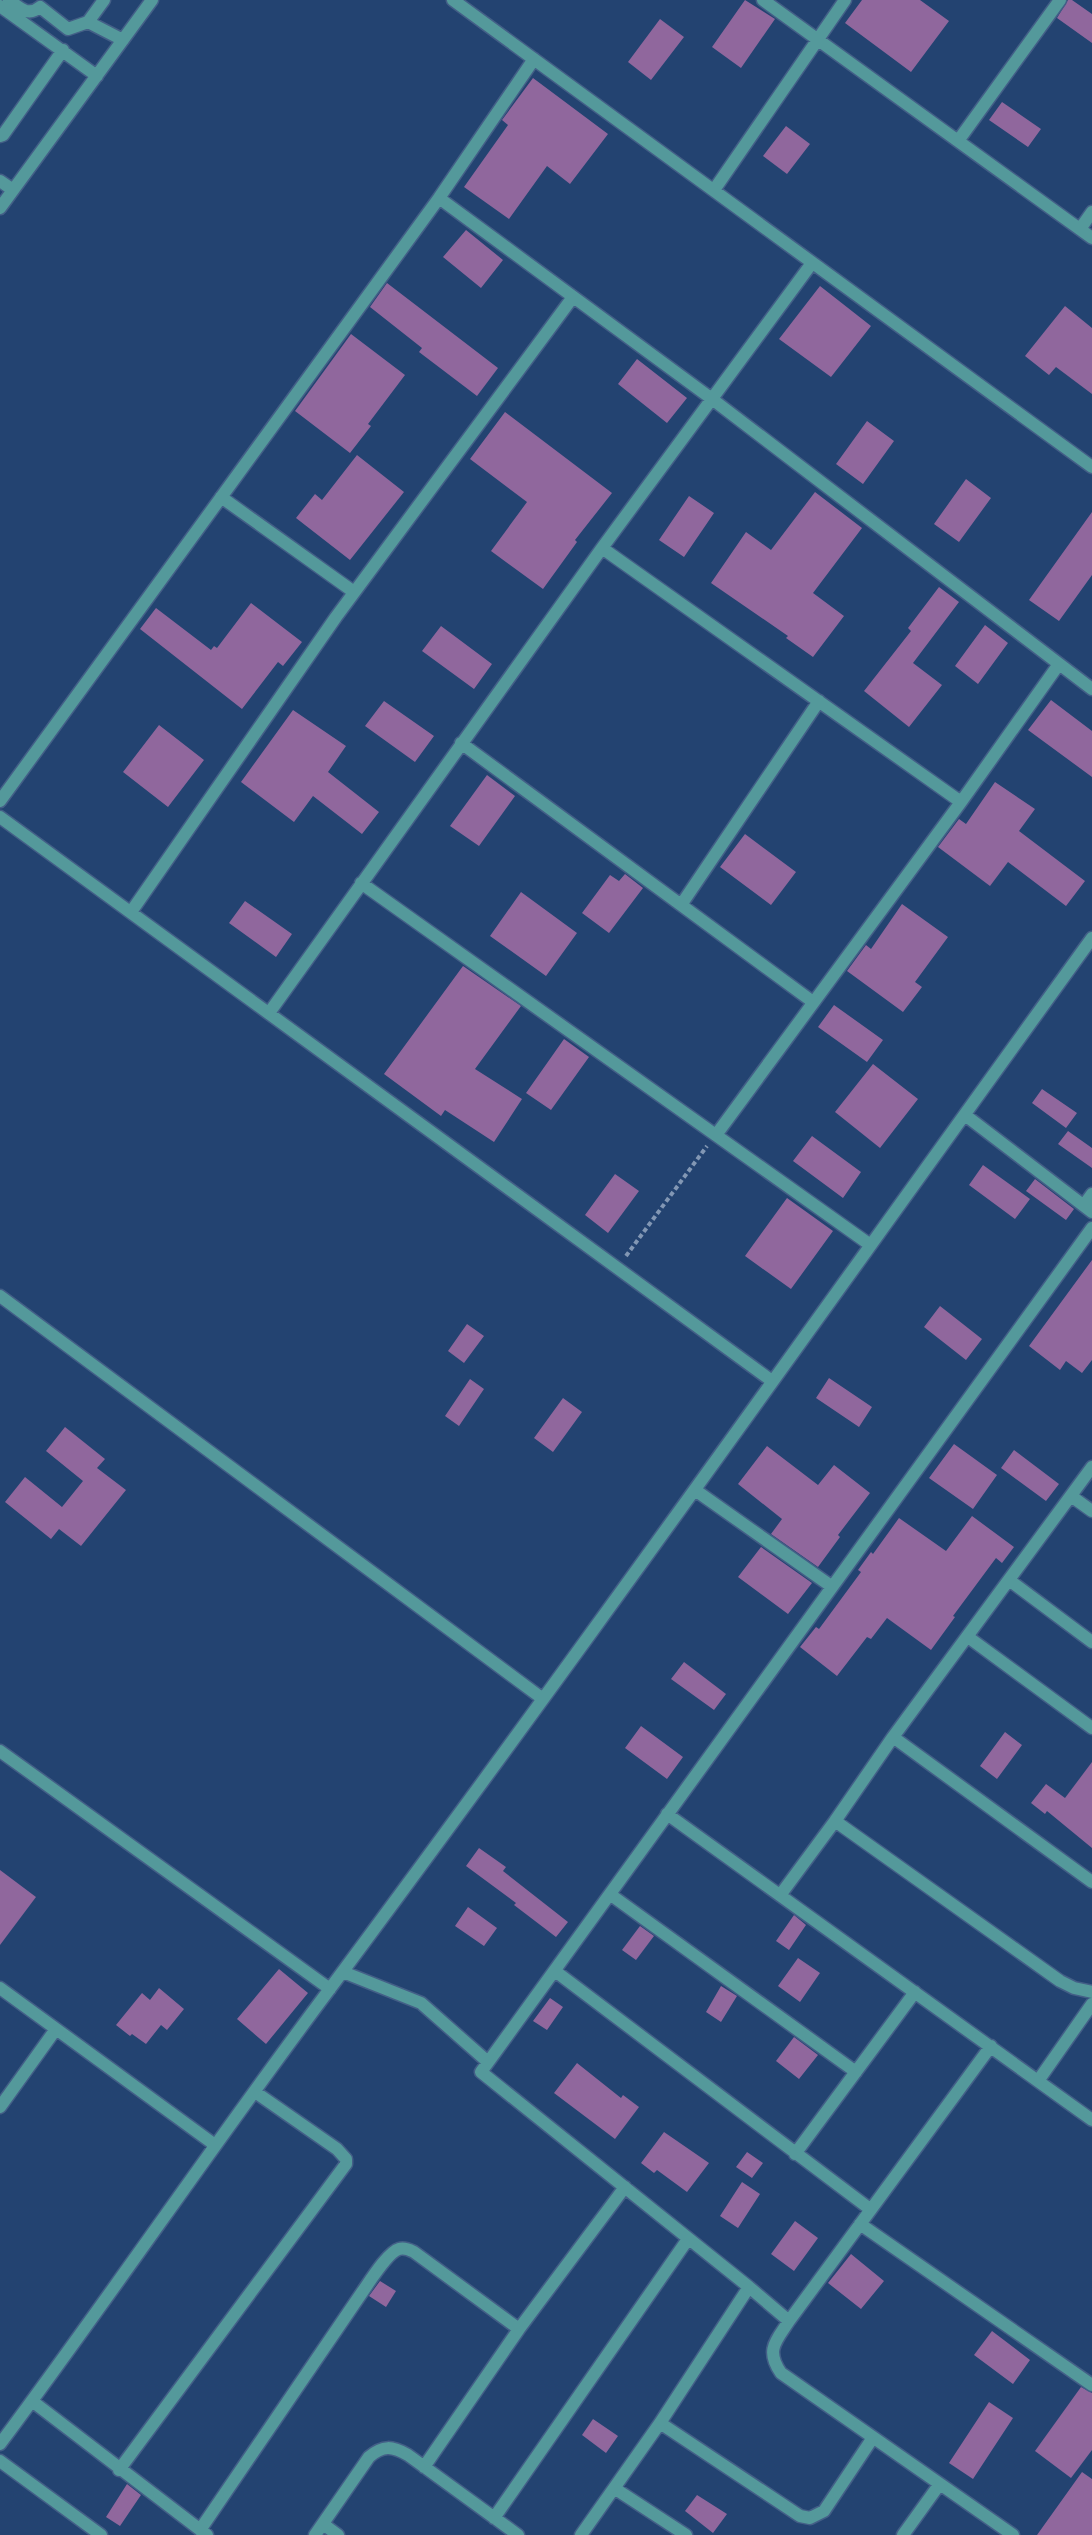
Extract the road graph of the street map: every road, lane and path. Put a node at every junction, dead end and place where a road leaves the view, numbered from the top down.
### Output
1 (9, 0) edge
2 (104, 0) edge
3 (152, 0) edge
4 (453, 0) edge
5 (763, 0) edge
6 (845, 0) edge
7 (1060, 0) edge
8 (0, 6) edge
9 (88, 22) junction
10 (817, 39) junction
11 (123, 40) junction
12 (63, 50) junction
13 (534, 59) junction
14 (97, 76) junction
15 (0, 136) edge
16 (958, 141) junction
17 (0, 181) edge
18 (13, 190) junction
19 (714, 190) junction
20 (439, 198) junction
21 (0, 208) edge
22 (1092, 212) edge
23 (1080, 229) junction
24 (1092, 238) edge
25 (812, 262) junction
26 (573, 297) junction
27 (712, 399) junction
28 (1092, 467) edge
29 (221, 497) junction
30 (602, 548) junction
31 (354, 592) junction
32 (1059, 664) junction
33 (1092, 689) edge
34 (819, 701) junction
35 (461, 743) junction
36 (0, 801) edge
37 (961, 802) junction
38 (0, 817) edge
39 (361, 883) junction
40 (681, 905) junction
41 (131, 912) junction
42 (1090, 945) edge
43 (813, 1002) junction
44 (269, 1013) junction
45 (965, 1115) junction
46 (716, 1135) junction
47 (1092, 1194) edge
48 (1088, 1208) edge
49 (1092, 1228) edge
50 (869, 1244) junction
51 (617, 1269) junction
52 (0, 1296) edge
53 (772, 1381) junction
54 (1092, 1467) edge
55 (694, 1490) junction
56 (1071, 1496) junction
57 (1092, 1511) edge
58 (1009, 1580) junction
59 (831, 1586) junction
60 (969, 1637) junction
61 (1092, 1642) edge
62 (543, 1699) junction
63 (1092, 1728) edge
64 (893, 1737) junction
65 (0, 1751) edge
66 (667, 1814) junction
67 (835, 1821) junction
68 (1092, 1882) edge
69 (781, 1894) junction
70 (611, 1895) junction
71 (555, 1971) junction
72 (343, 1972) junction
73 (0, 1988) edge
74 (330, 1989) junction
75 (915, 1992) junction
76 (1092, 1992) edge
77 (1092, 2004) edge
78 (56, 2030) junction
79 (991, 2046) junction
80 (488, 2062) junction
81 (856, 2072) junction
82 (1038, 2081) junction
83 (255, 2092) junction
84 (0, 2107) edge
85 (1092, 2120) edge
86 (215, 2145) junction
87 (795, 2154) junction
88 (625, 2187) junction
89 (870, 2209) junction
90 (860, 2224) junction
91 (688, 2239) junction
92 (749, 2287) junction
93 (789, 2321) junction
94 (519, 2329) junction
95 (1092, 2385) edge
96 (32, 2401) junction
97 (660, 2423) junction
98 (872, 2439) junction
99 (0, 2444) edge
100 (0, 2461) edge
101 (424, 2467) junction
102 (119, 2470) junction
103 (939, 2485) junction
104 (614, 2488) junction
105 (494, 2518) junction
106 (323, 2524) junction
107 (203, 2532) edge
108 (101, 2535) edge
109 (315, 2535) edge
110 (338, 2535) edge
111 (518, 2535) edge
112 (581, 2535) edge
113 (686, 2535) edge
114 (903, 2535) edge
115 (1013, 2535) edge

1 - 9 street
2 - 9 street
3 - 11 street
4 - 13 street
5 - 10 street
6 - 10 street
7 - 16 street
8 - 12 street
9 - 11 street
10 - 16 street
10 - 19 street
11 - 14 street
12 - 14 street
12 - 15 street
13 - 19 street
13 - 20 street
14 - 18 street
16 - 23 street
17 - 18 street
18 - 21 street
19 - 25 street
20 - 26 street
20 - 29 street
22 - 23 street
23 - 24 street
25 - 27 street
25 - 28 street
26 - 27 street
26 - 31 street
27 - 30 street
27 - 32 street
29 - 31 street
29 - 36 street
30 - 34 street
30 - 35 street
31 - 41 street
32 - 33 street
32 - 37 street
34 - 37 street
34 - 40 street
35 - 39 street
35 - 40 street
37 - 43 street
38 - 41 street
39 - 44 street
39 - 46 street
40 - 43 street
41 - 44 street
42 - 45 street
43 - 46 street
44 - 51 street
45 - 48 street
45 - 50 street
46 - 50 street
46 - 51 path
47 - 48 street
49 - 59 street
50 - 53 street
51 - 53 street
52 - 62 street
53 - 55 street
54 - 56 street
55 - 59 street
55 - 62 street
56 - 57 street
56 - 58 street
58 - 60 street
58 - 61 street
59 - 66 street
60 - 63 street
60 - 64 street
62 - 72 street
64 - 67 street
64 - 68 street
65 - 74 street
66 - 69 street
66 - 70 street
67 - 69 street
67 - 76 street
69 - 75 street
70 - 71 street
70 - 81 street
71 - 80 street
71 - 87 street
72 - 74 street
72 - 80 street
73 - 78 street
74 - 83 street
75 - 79 street
75 - 81 street
77 - 82 street
78 - 84 street
78 - 86 street
79 - 82 street
79 - 89 street
80 - 88 street
81 - 87 street
82 - 85 street
83 - 86 street
83 - 102 street
86 - 96 street
87 - 89 street
88 - 91 street
88 - 94 street
89 - 90 street
90 - 93 street
90 - 95 street
91 - 92 street
91 - 105 street
92 - 93 street
92 - 97 street
93 - 98 street
94 - 101 street
94 - 107 street
96 - 99 street
96 - 102 street
97 - 98 street
97 - 104 street
98 - 103 street
100 - 108 street
101 - 105 street
101 - 106 street
102 - 107 street
103 - 114 street
103 - 115 street
104 - 112 street
104 - 113 street
105 - 111 street
106 - 109 street
106 - 110 street

